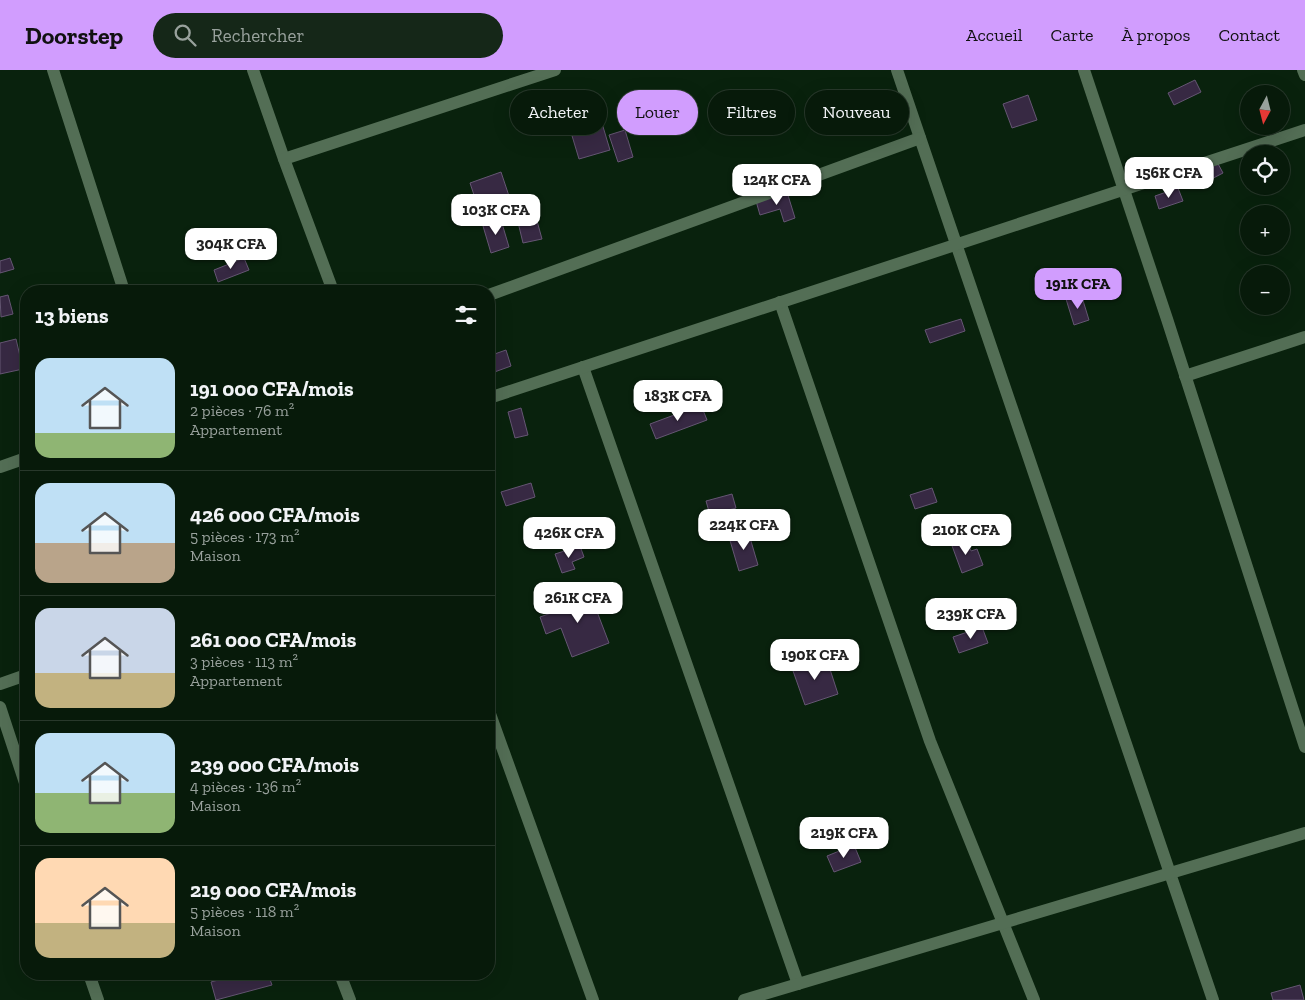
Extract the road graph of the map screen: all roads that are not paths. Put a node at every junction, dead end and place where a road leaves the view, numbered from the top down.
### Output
1 (53, 70) edge
2 (253, 70) edge
3 (555, 70) edge
4 (897, 70) edge
5 (1084, 70) edge
6 (1303, 70) edge
7 (1305, 75) edge
8 (1305, 130) edge
9 (920, 138) junction
10 (284, 159) junction
11 (1124, 190) junction
12 (956, 244) junction
13 (122, 285) edge
14 (331, 285) edge
15 (495, 293) edge
16 (780, 302) junction
17 (1305, 337) edge
18 (583, 367) junction
19 (1186, 376) junction
20 (495, 396) edge
21 (20, 460) edge
22 (0, 467) edge
23 (20, 677) edge
24 (0, 684) edge
25 (0, 707) edge
26 (495, 727) edge
27 (1305, 748) edge
28 (20, 768) edge
29 (1305, 833) edge
30 (1170, 873) junction
31 (1003, 923) junction
32 (91, 980) edge
33 (342, 980) edge
34 (798, 984) junction
35 (98, 1000) edge
36 (350, 1000) edge
37 (593, 1000) edge
38 (744, 1000) edge
39 (1034, 1000) edge
40 (1213, 1000) edge

1 - 13 street
2 - 10 street
3 - 10 street
4 - 9 street
5 - 11 street
6 - 7 street
8 - 11 street
9 - 12 street
9 - 15 street
10 - 14 street
11 - 12 street
11 - 19 street
12 - 16 street
12 - 30 street
16 - 18 street
16 - 31 street
17 - 19 street
18 - 20 street
18 - 34 street
19 - 27 street
21 - 22 street
23 - 24 street
25 - 28 street
26 - 37 street
29 - 30 street
30 - 31 street
30 - 40 street
31 - 34 street
31 - 39 street
32 - 35 street
33 - 36 street
34 - 38 street

